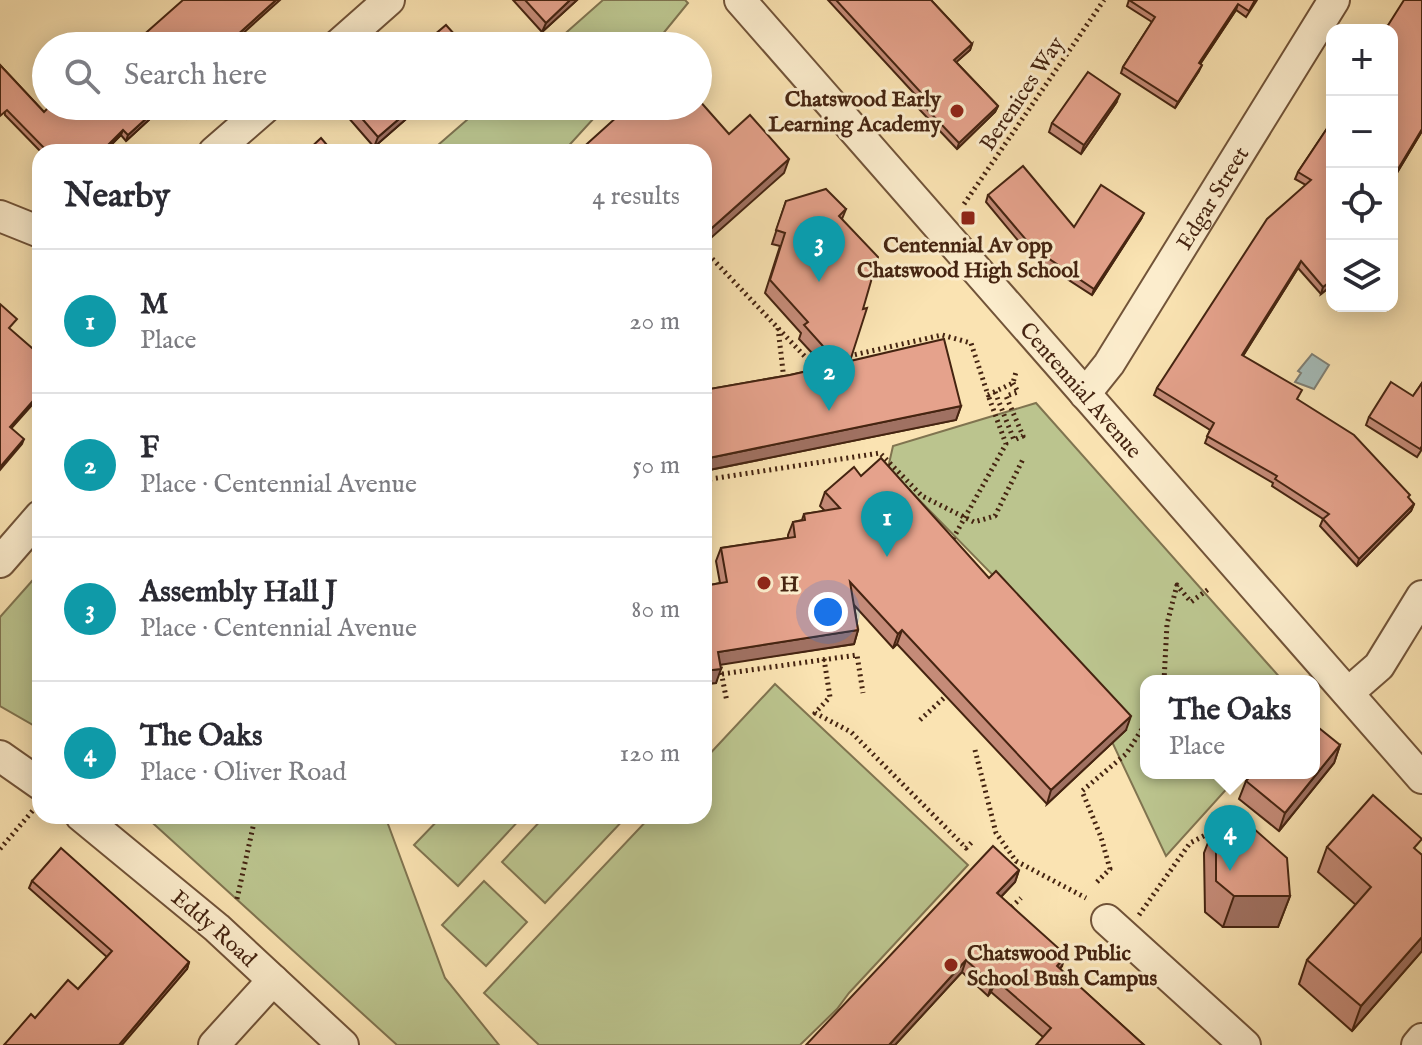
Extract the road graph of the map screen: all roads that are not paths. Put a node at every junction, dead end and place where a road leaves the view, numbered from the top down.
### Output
1 (389, 0) edge
2 (740, 0) edge
3 (1334, 0) edge
4 (353, 32) edge
5 (251, 120) edge
6 (223, 144) edge
7 (0, 216) edge
8 (32, 229) edge
9 (1085, 394) junction
10 (32, 525) edge
11 (0, 562) edge
12 (1422, 596) edge
13 (1348, 693) junction
14 (0, 756) edge
15 (32, 778) edge
16 (1422, 778) edge
17 (91, 824) edge
18 (1122, 919) road end
19 (273, 980) junction
20 (1422, 1039) edge
21 (214, 1045) edge
22 (343, 1045) edge
23 (1245, 1045) edge
24 (1417, 1045) edge

1 - 4 street
2 - 9 street, Centennial Avenue
3 - 9 street, Edgar Street
5 - 6 street
7 - 8 street
9 - 13 street, Centennial Avenue
10 - 11 street
12 - 13 street
13 - 16 street, Centennial Avenue
14 - 15 street
17 - 19 street, Eddy Road
18 - 23 street
19 - 21 street
19 - 22 street, Eddy Road
20 - 24 street

